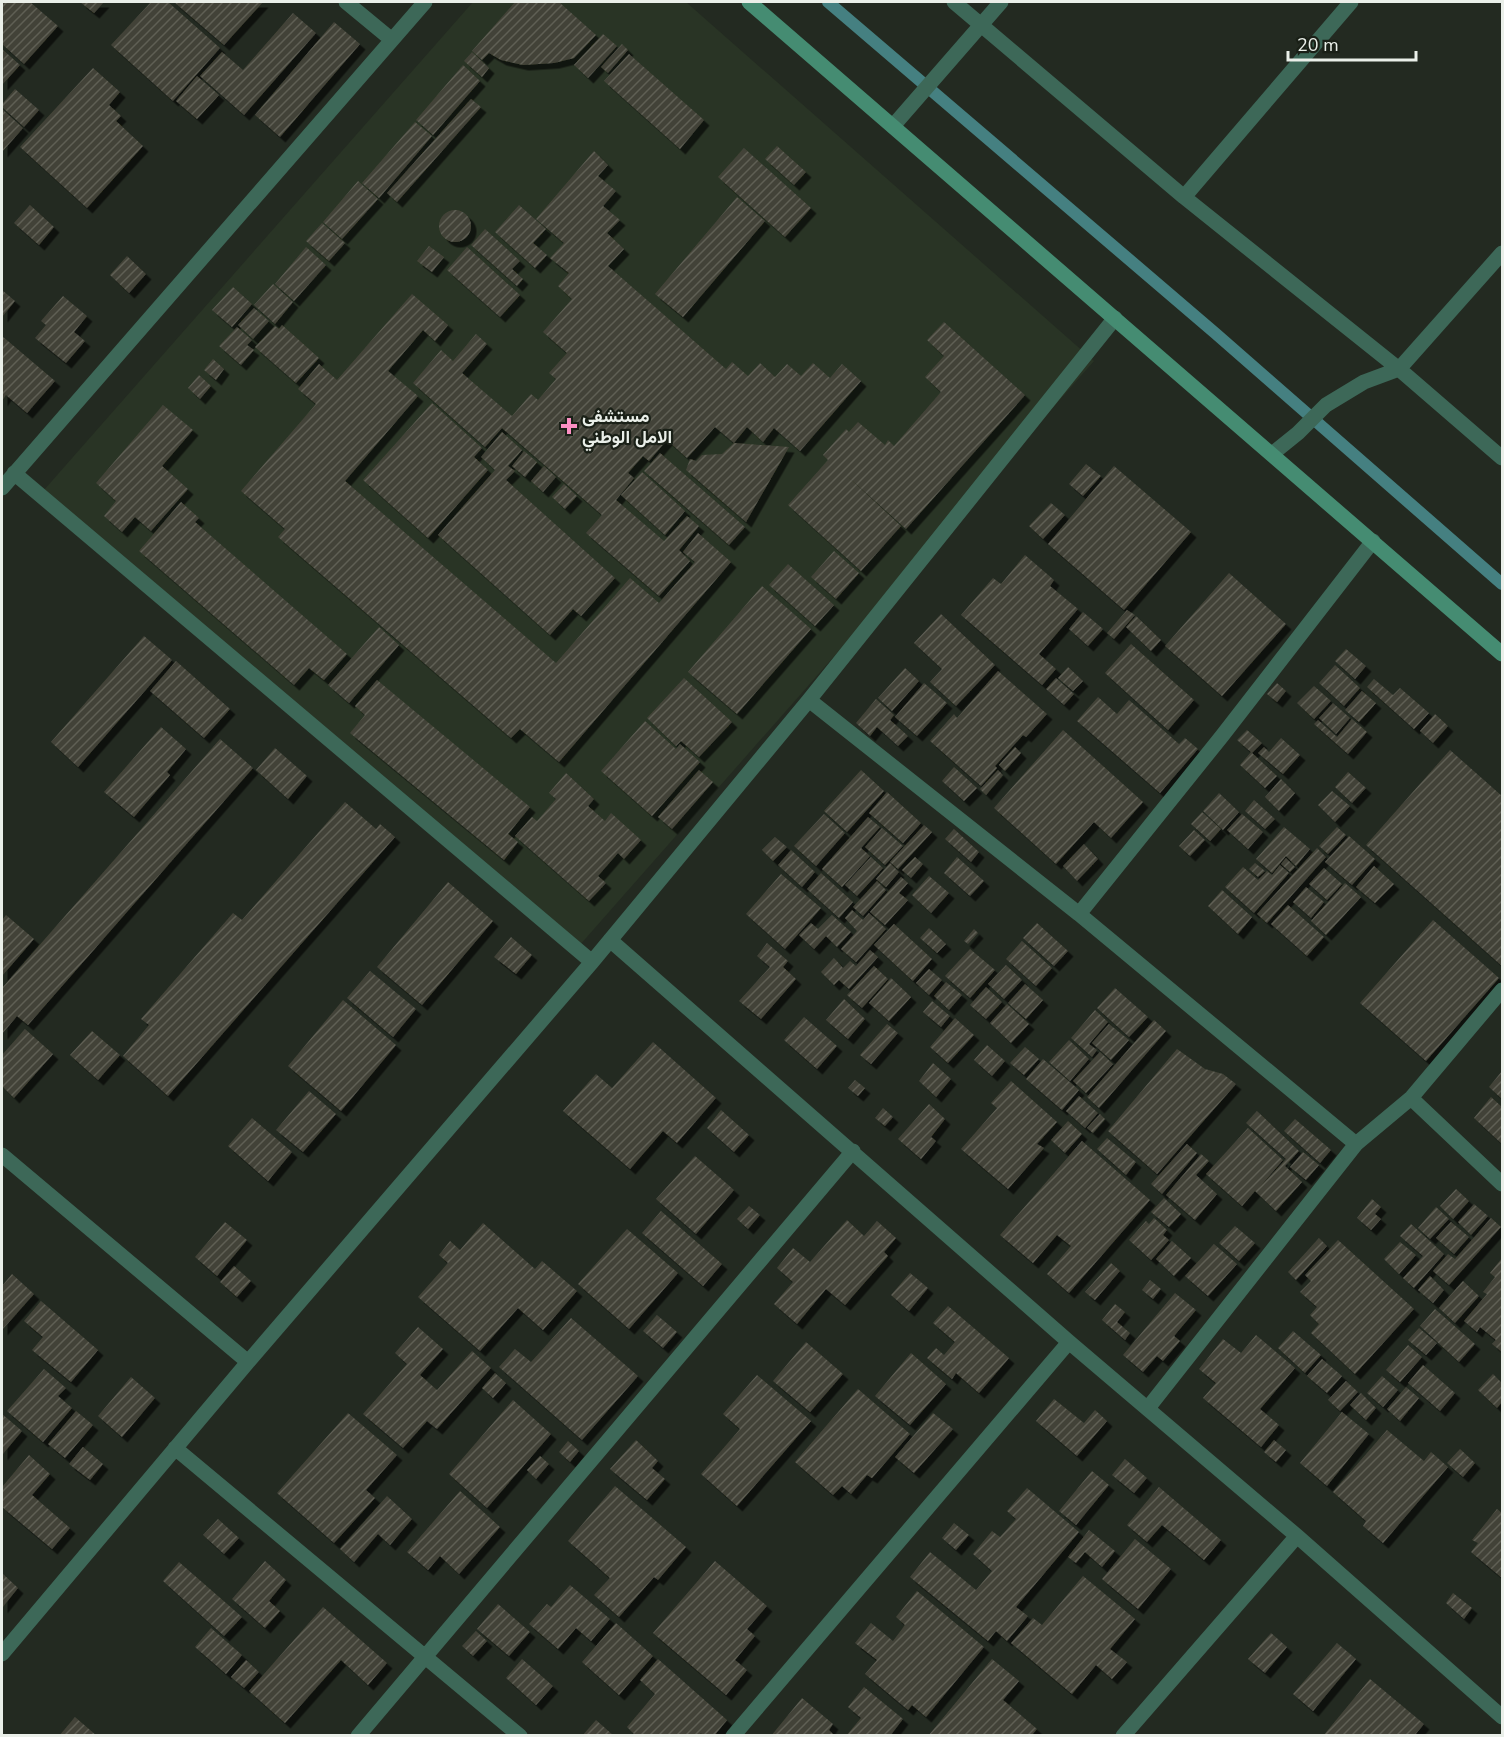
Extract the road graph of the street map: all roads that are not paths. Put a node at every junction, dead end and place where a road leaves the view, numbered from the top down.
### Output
1 (346, 2) edge
2 (425, 2) edge
3 (749, 2) edge
4 (954, 2) edge
5 (1001, 2) edge
6 (1351, 2) edge
7 (981, 24) junction
8 (392, 40) junction
9 (893, 126) junction
10 (1184, 197) junction
11 (1503, 253) edge
12 (1115, 318) junction
13 (1399, 369) junction
14 (1272, 454) junction
15 (1503, 458) edge
16 (14, 473) junction
17 (2, 488) edge
18 (1373, 542) junction
19 (1503, 654) edge
20 (809, 700) junction
21 (1079, 914) junction
22 (610, 940) junction
23 (592, 962) junction
24 (1503, 990) edge
25 (1411, 1098) junction
26 (1356, 1144) junction
27 (853, 1151) junction
28 (2, 1155) edge
29 (1503, 1184) edge
30 (1069, 1342) junction
31 (248, 1362) junction
32 (1148, 1408) junction
33 (175, 1448) junction
34 (1297, 1536) junction
35 (2, 1654) edge
36 (426, 1657) junction
37 (1503, 1717) edge
38 (358, 1736) edge
39 (520, 1736) edge
40 (733, 1736) edge
41 (1123, 1736) edge

1 - 8 street
2 - 8 street
3 - 9 street
4 - 7 street
5 - 7 street
6 - 10 street
7 - 9 street
7 - 10 street
8 - 16 street
9 - 12 street
10 - 13 street
11 - 13 street
12 - 14 street
12 - 20 street
13 - 14 street
13 - 15 street
14 - 18 street
16 - 17 street
16 - 23 street
18 - 19 street
18 - 21 street
20 - 21 street
20 - 22 street
21 - 26 street
22 - 23 street
22 - 27 street
23 - 31 street
24 - 25 street
25 - 26 street
25 - 29 street
26 - 32 street
27 - 30 street
27 - 36 street
28 - 31 street
30 - 32 street
30 - 40 street
31 - 33 street
32 - 34 street
33 - 35 street
33 - 36 street
34 - 37 street
34 - 41 street
36 - 38 street
36 - 39 street

